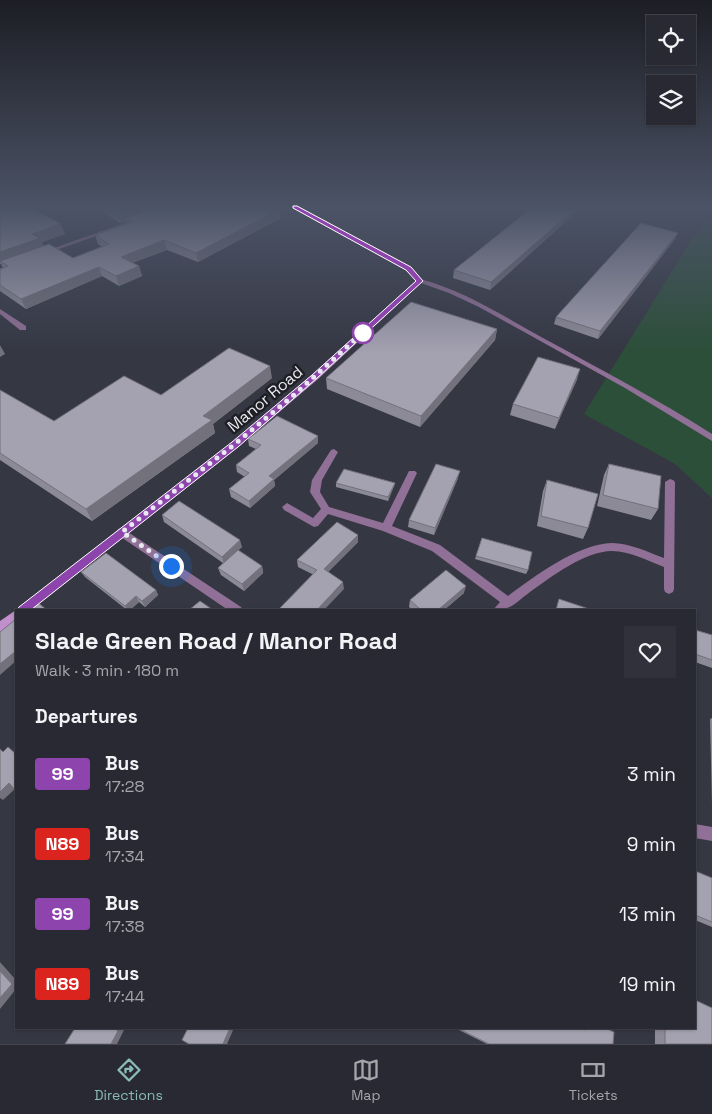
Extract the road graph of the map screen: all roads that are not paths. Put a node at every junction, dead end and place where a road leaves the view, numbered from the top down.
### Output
1 (386, 256) edge
2 (420, 281) junction
3 (0, 311) edge
4 (23, 328) dead end
5 (712, 438) edge
6 (334, 452) dead end
7 (412, 473) dead end
8 (670, 482) dead end
9 (287, 507) dead end
10 (326, 510) junction
11 (386, 528) junction
12 (122, 532) junction
13 (670, 565) junction
14 (669, 589) dead end
15 (508, 602) junction
16 (24, 609) edge
17 (236, 609) edge
18 (500, 609) edge
19 (15, 616) edge
20 (0, 628) edge
21 (696, 830) edge
22 (712, 834) edge

1 - 2 street
2 - 5 street
2 - 12 street, Manor Road
3 - 4 street
6 - 10 street
7 - 11 street
8 - 13 street
9 - 10 street
10 - 11 street
11 - 15 street
12 - 16 street, Manor Road
12 - 17 street
13 - 14 street
13 - 15 street
15 - 18 street
19 - 20 street
21 - 22 street

